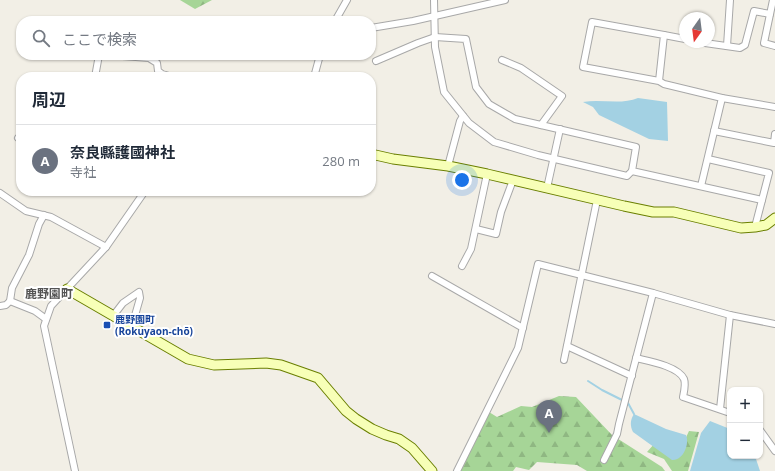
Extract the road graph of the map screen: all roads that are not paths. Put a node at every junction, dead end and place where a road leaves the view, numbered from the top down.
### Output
1 (347, 0) edge
2 (434, 0) edge
3 (505, 0) edge
4 (730, 0) edge
5 (773, 0) edge
6 (770, 14) junction
7 (338, 16) edge
8 (434, 16) junction
9 (376, 27) edge
10 (664, 35) junction
11 (435, 37) junction
12 (679, 39) edge
13 (715, 44) edge
14 (727, 46) junction
15 (775, 46) edge
16 (98, 60) edge
17 (152, 60) edge
18 (319, 60) edge
19 (502, 60) dead end
20 (376, 61) dead end
21 (96, 72) edge
22 (159, 72) edge
23 (315, 72) edge
24 (659, 81) junction
25 (722, 98) junction
26 (775, 108) edge
27 (463, 116) junction
28 (542, 125) junction
29 (560, 129) junction
30 (714, 131) junction
31 (775, 134) edge
32 (376, 155) edge
33 (553, 158) junction
34 (708, 159) junction
35 (448, 166) junction
36 (632, 170) junction
37 (487, 174) junction
38 (513, 180) junction
39 (701, 186) junction
40 (546, 188) junction
41 (0, 193) edge
42 (142, 196) edge
43 (597, 200) junction
44 (762, 200) junction
45 (44, 215) junction
46 (775, 218) edge
47 (756, 227) junction
48 (476, 229) junction
49 (106, 247) junction
50 (462, 266) dead end
51 (432, 276) dead end
52 (581, 276) junction
53 (67, 289) junction
54 (653, 293) junction
55 (10, 301) junction
56 (0, 306) edge
57 (730, 315) junction
58 (113, 316) junction
59 (46, 319) junction
60 (775, 324) edge
61 (132, 326) junction
62 (523, 328) junction
63 (567, 346) junction
64 (636, 358) junction
65 (564, 360) dead end
66 (632, 376) junction
67 (720, 409) junction
68 (727, 412) edge
69 (763, 434) edge
70 (775, 450) edge
71 (604, 460) dead end
72 (75, 471) edge
73 (432, 471) edge
74 (457, 471) edge

1 - 7 street
2 - 8 street
3 - 8 street
4 - 14 street
5 - 6 street
6 - 14 street
6 - 15 street
8 - 9 street
8 - 11 street
10 - 12 street
10 - 24 street
10 - 24 street
11 - 20 street
11 - 27 street
11 - 28 street
13 - 14 street
16 - 21 street
17 - 22 street
18 - 23 street
19 - 28 street
24 - 25 street
25 - 26 street
25 - 30 street
27 - 33 street
27 - 35 street
28 - 29 street
29 - 33 street
29 - 36 street
30 - 31 street
30 - 34 street
32 - 35 street
33 - 36 street
33 - 40 street
34 - 39 street
34 - 44 street
35 - 37 street
36 - 39 street
37 - 38 street
37 - 48 street
38 - 40 street
38 - 48 street
39 - 44 street
40 - 43 street
41 - 45 street
42 - 49 street
43 - 47 street
43 - 52 street
44 - 47 street
45 - 49 street
45 - 55 street
46 - 47 street
48 - 50 street
49 - 53 street
51 - 62 street
52 - 54 street
52 - 62 street
52 - 63 street
53 - 58 street
53 - 59 street
54 - 57 street
54 - 64 street
55 - 56 street
55 - 59 street
57 - 60 street
57 - 67 street
58 - 61 street
58 - 61 street
59 - 72 street
61 - 73 street
62 - 74 street
63 - 65 street
63 - 66 street
64 - 66 street
64 - 67 street
66 - 71 street
67 - 68 street
69 - 70 street

